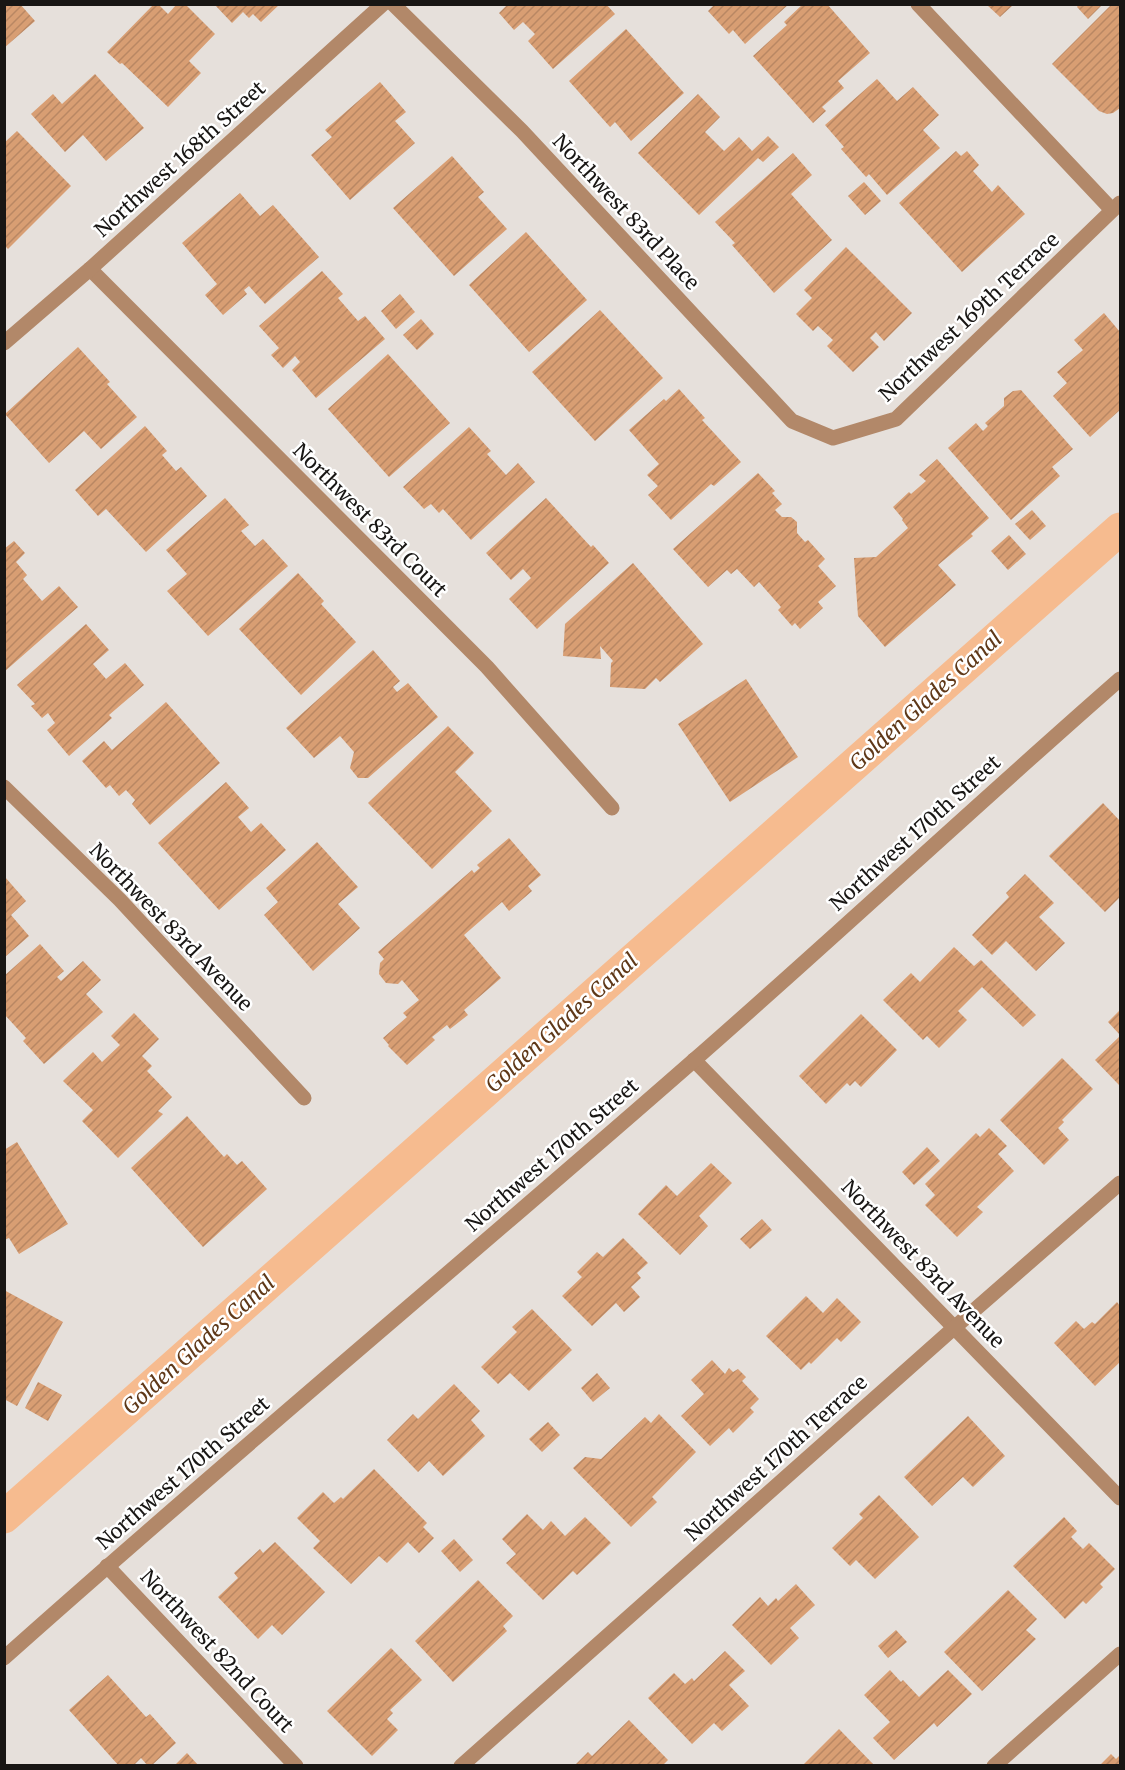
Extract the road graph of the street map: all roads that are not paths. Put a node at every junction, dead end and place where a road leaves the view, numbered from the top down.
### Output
1 (383, 4) edge
2 (393, 4) edge
3 (918, 4) edge
4 (1116, 207) edge
5 (90, 269) junction
6 (4, 344) edge
7 (833, 438) joint
8 (1120, 679) edge
9 (4, 787) edge
10 (612, 808) dead end
11 (694, 1060) junction
12 (304, 1098) dead end
13 (1120, 1183) edge
14 (955, 1327) junction
15 (1120, 1498) edge
16 (107, 1566) junction
17 (1120, 1654) edge
18 (4, 1658) edge
19 (296, 1766) edge
20 (461, 1766) edge
21 (994, 1766) edge

1 - 5 street, Northwest 168th Street
2 - 7 street, Northwest 83rd Place
3 - 4 street
4 - 7 street, Northwest 169th Terrace
5 - 6 street, Northwest 168th Street
5 - 10 street, Northwest 83rd Court
8 - 11 street, Northwest 170th Street
9 - 12 street, Northwest 83rd Avenue
11 - 14 street, Northwest 83rd Avenue
11 - 16 street, Northwest 170th Street
13 - 14 street, Northwest 170th Terrace
14 - 15 street, Northwest 83rd Avenue
14 - 20 street, Northwest 170th Terrace
16 - 18 street, Northwest 170th Street
16 - 19 street, Northwest 82nd Court
17 - 21 street

